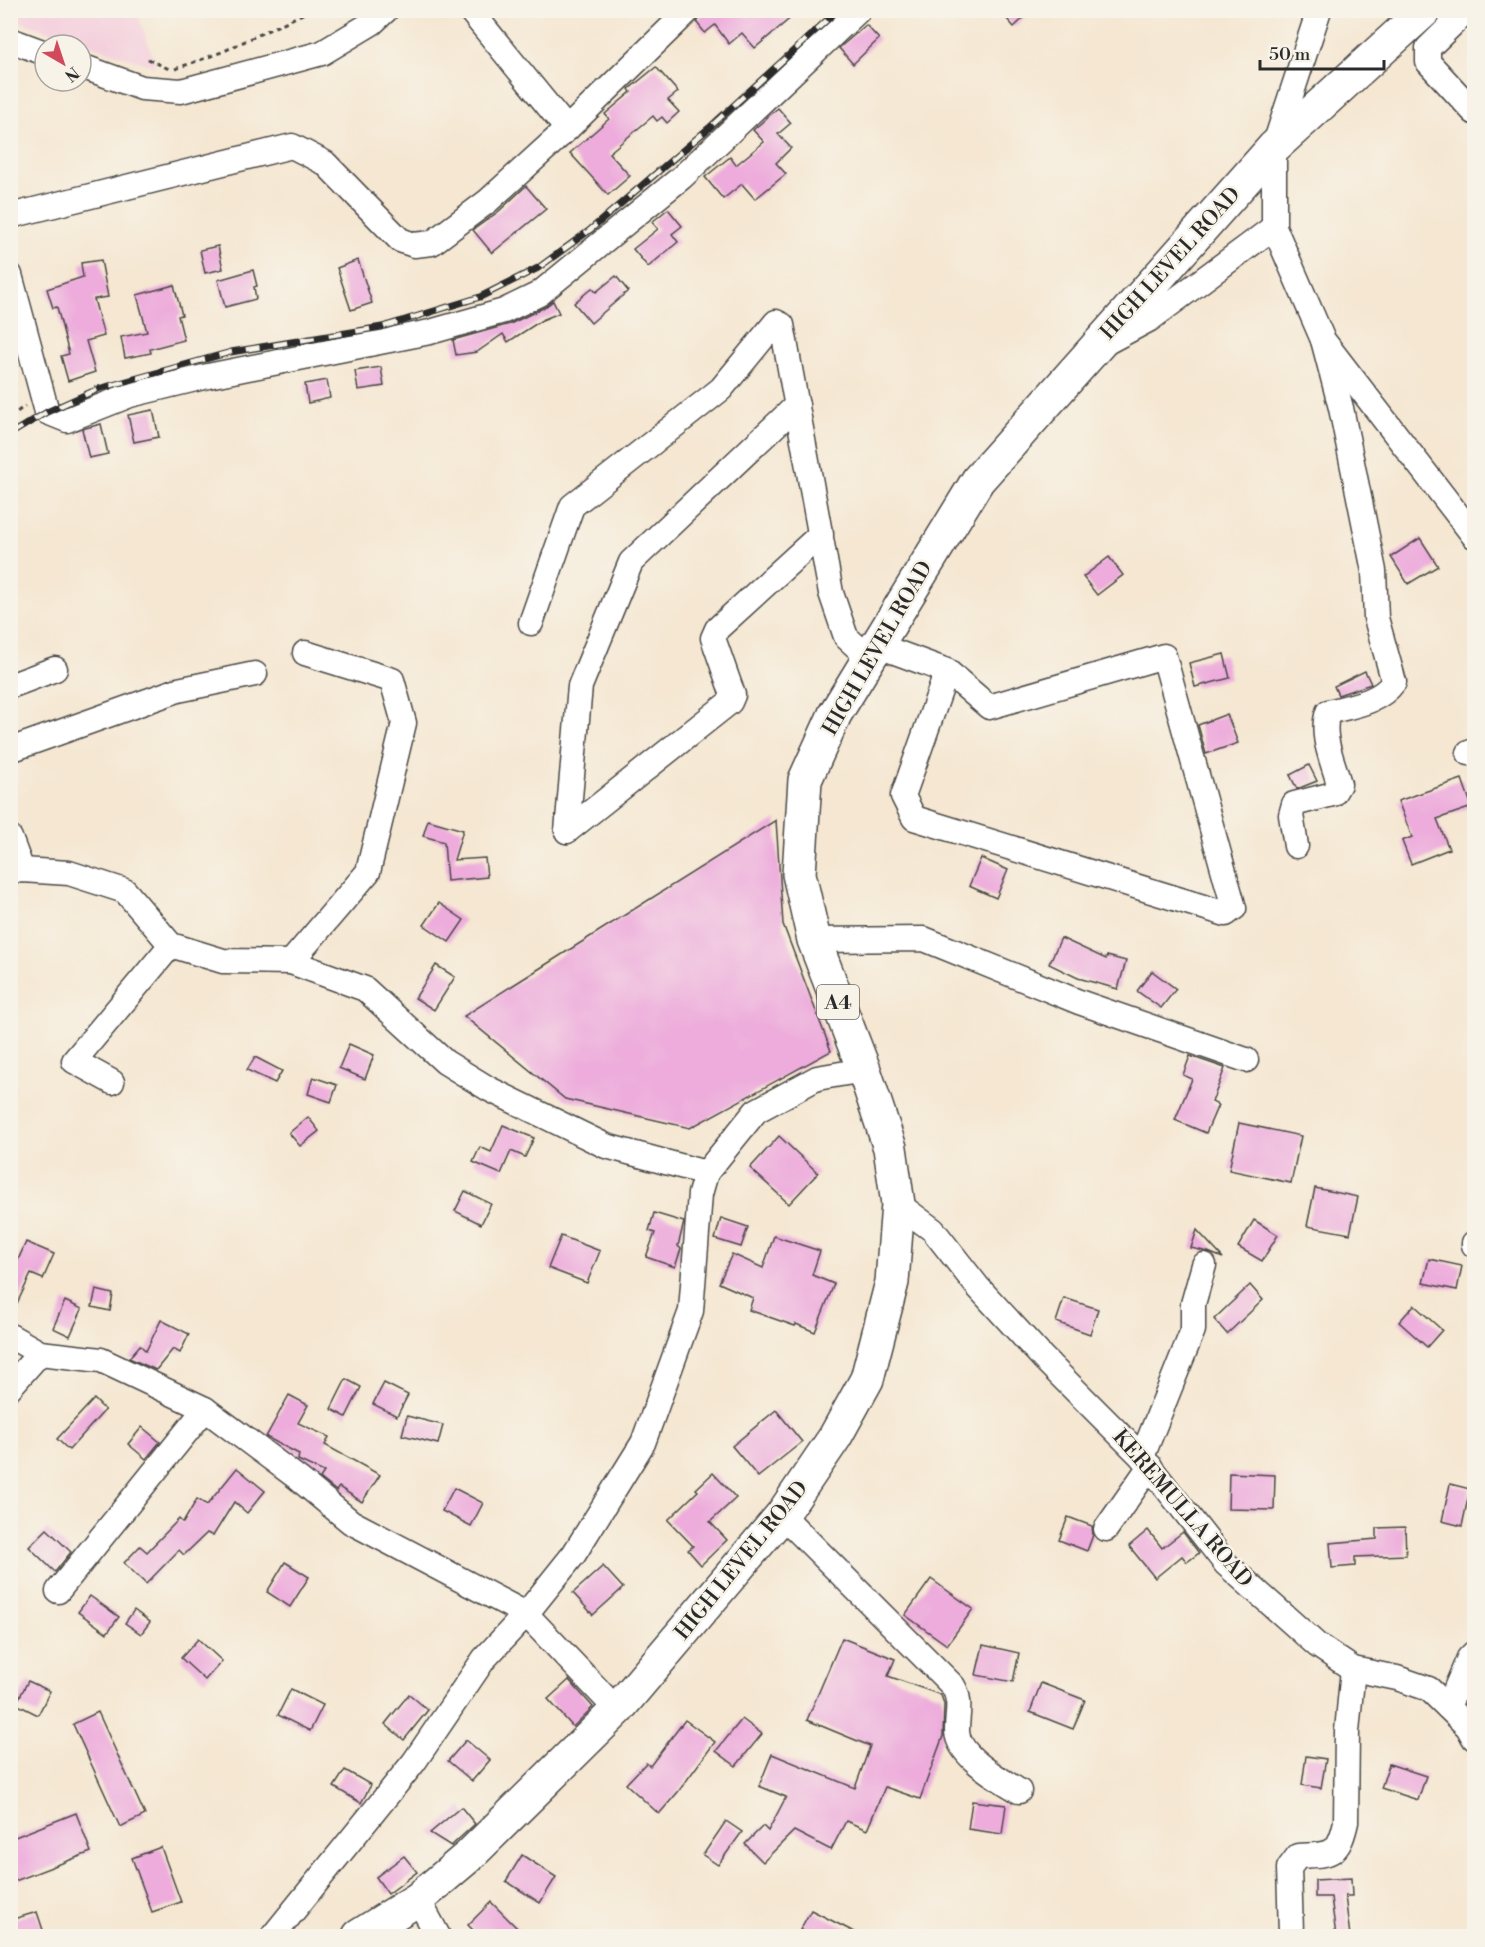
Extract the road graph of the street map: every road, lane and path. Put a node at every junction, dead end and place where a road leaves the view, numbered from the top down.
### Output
1 (311, 10) edge
2 (386, 10) edge
3 (470, 10) edge
4 (689, 10) edge
5 (859, 10) edge
6 (1319, 10) edge
7 (1409, 10) edge
8 (1425, 10) edge
9 (1467, 10) edge
10 (10, 40) edge
11 (33, 49) edge
12 (1371, 58) junction
13 (148, 59) dead end
14 (93, 70) edge
15 (1474, 112) edge
16 (567, 129) junction
17 (1274, 147) junction
18 (10, 216) edge
19 (1275, 227) junction
20 (10, 275) edge
21 (1323, 340) junction
22 (1093, 349) junction
23 (797, 405) junction
24 (820, 534) junction
25 (1474, 536) edge
26 (531, 623) dead end
27 (872, 651) junction
28 (305, 653) dead end
29 (55, 669) dead end
30 (948, 671) junction
31 (255, 674) dead end
32 (10, 686) edge
33 (10, 750) edge
34 (10, 838) edge
35 (1296, 846) dead end
36 (16, 871) edge
37 (814, 939) junction
38 (171, 945) junction
39 (291, 962) junction
40 (1246, 1060) dead end
41 (864, 1070) junction
42 (112, 1082) dead end
43 (706, 1173) junction
44 (898, 1204) junction
45 (1204, 1265) dead end
46 (10, 1336) edge
47 (40, 1353) junction
48 (10, 1387) edge
49 (205, 1409) junction
50 (1146, 1461) junction
51 (782, 1515) junction
52 (1106, 1529) dead end
53 (58, 1591) dead end
54 (526, 1614) junction
55 (1474, 1653) edge
56 (1353, 1669) junction
57 (1448, 1707) junction
58 (617, 1710) junction
59 (1474, 1738) edge
60 (1019, 1791) dead end
61 (418, 1899) junction
62 (1291, 1932) dead end
63 (273, 1936) edge
64 (359, 1936) edge
65 (438, 1936) edge

1 - 13 path
2 - 14 street
3 - 16 street
4 - 16 street
5 - 20 street
6 - 17 street
7 - 12 highway, HIGH LEVEL ROAD / A4
8 - 12 highway, HIGH LEVEL ROAD / A4
9 - 15 street
10 - 11 street
12 - 17 highway, HIGH LEVEL ROAD / A4
16 - 18 street
17 - 19 street
17 - 22 highway, HIGH LEVEL ROAD / A4
19 - 21 street
19 - 22 street
21 - 25 street
21 - 35 street
22 - 27 highway, HIGH LEVEL ROAD / A4
23 - 24 street
23 - 24 street
23 - 26 street
24 - 27 street
27 - 30 street
27 - 37 highway, HIGH LEVEL ROAD / A4
28 - 39 street
29 - 32 street
30 - 30 street
31 - 33 street
34 - 36 street
36 - 38 street
37 - 40 street
37 - 41 highway, HIGH LEVEL ROAD / A4
38 - 39 street
38 - 42 street
39 - 43 street
41 - 43 street
41 - 44 highway, HIGH LEVEL ROAD / A4
43 - 54 street
44 - 50 street, KEREMULLA ROAD
44 - 51 highway, HIGH LEVEL ROAD / A4
45 - 50 street
46 - 47 street
47 - 48 street
47 - 49 street
49 - 53 street
49 - 54 street
50 - 52 street
50 - 56 street, KEREMULLA ROAD
51 - 58 highway, HIGH LEVEL ROAD / A4
51 - 60 street
54 - 58 street
54 - 63 street
55 - 57 street
56 - 57 street, KEREMULLA ROAD
56 - 62 street
57 - 59 street, KEREMULLA ROAD
58 - 61 highway, HIGH LEVEL ROAD / A4
61 - 64 highway, HIGH LEVEL ROAD / A4
61 - 65 street

